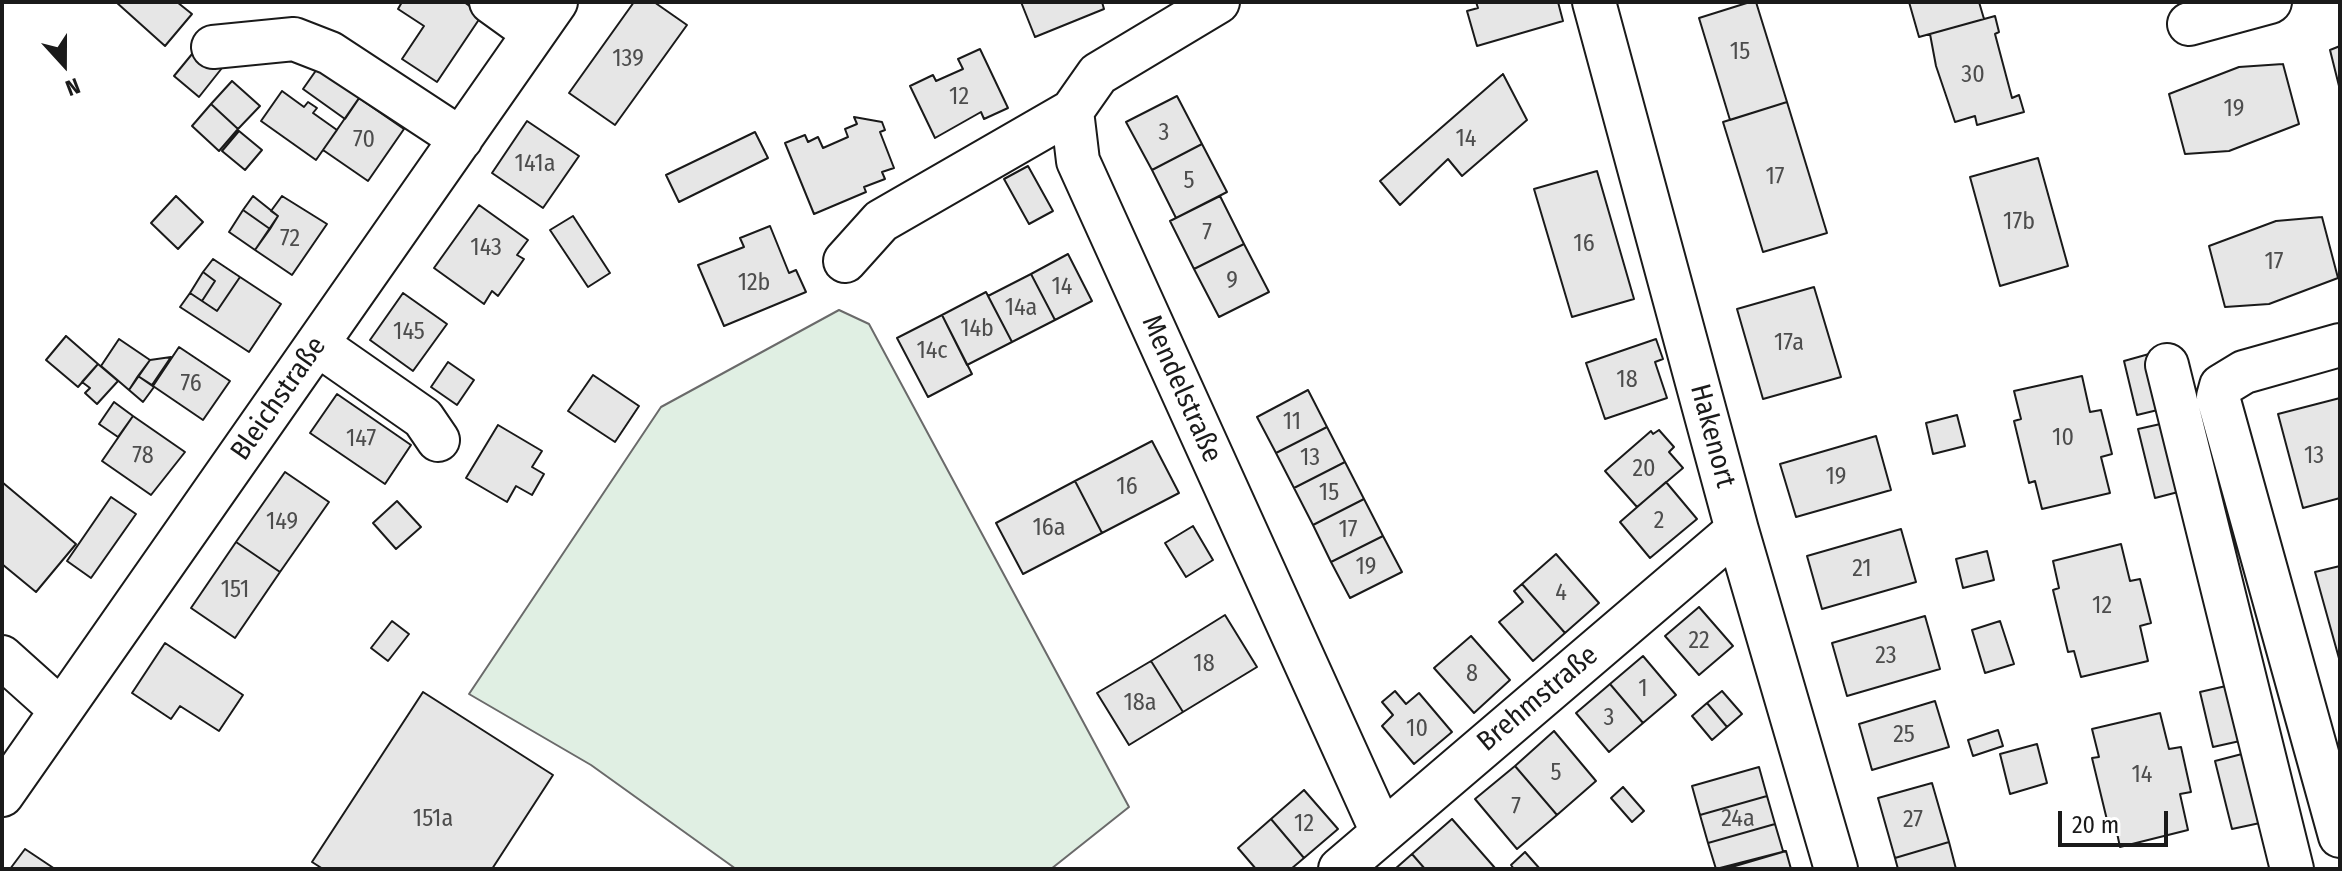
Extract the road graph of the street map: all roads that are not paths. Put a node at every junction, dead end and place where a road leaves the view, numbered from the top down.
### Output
1 (491, 2) edge
2 (1218, 2) edge
3 (1594, 2) edge
4 (2270, 2) edge
5 (545, 18) edge
6 (2189, 24) dead end
7 (213, 47) dead end
8 (1072, 111) junction
9 (461, 139) junction
10 (845, 261) dead end
11 (317, 344) junction
12 (2340, 345) edge
13 (2167, 365) dead end
14 (438, 440) dead end
15 (1737, 530) junction
16 (2, 657) edge
17 (61, 710) junction
18 (2, 795) edge
19 (1382, 832) junction
20 (2340, 836) edge
21 (1340, 869) edge
22 (1836, 869) edge
23 (2292, 869) edge

1 - 5 street
2 - 8 street
3 - 15 street, Hakenort
4 - 6 street
5 - 9 street, Bleichstraße
7 - 9 street
8 - 10 street
8 - 19 street, Mendelstraße
9 - 11 street, Bleichstraße
11 - 14 street
11 - 17 street, Bleichstraße
12 - 20 street
13 - 23 street
15 - 19 street, Brehmstraße
15 - 22 street, Hakenort
16 - 17 street
17 - 18 street, Bleichstraße
19 - 21 street, Brehmstraße

